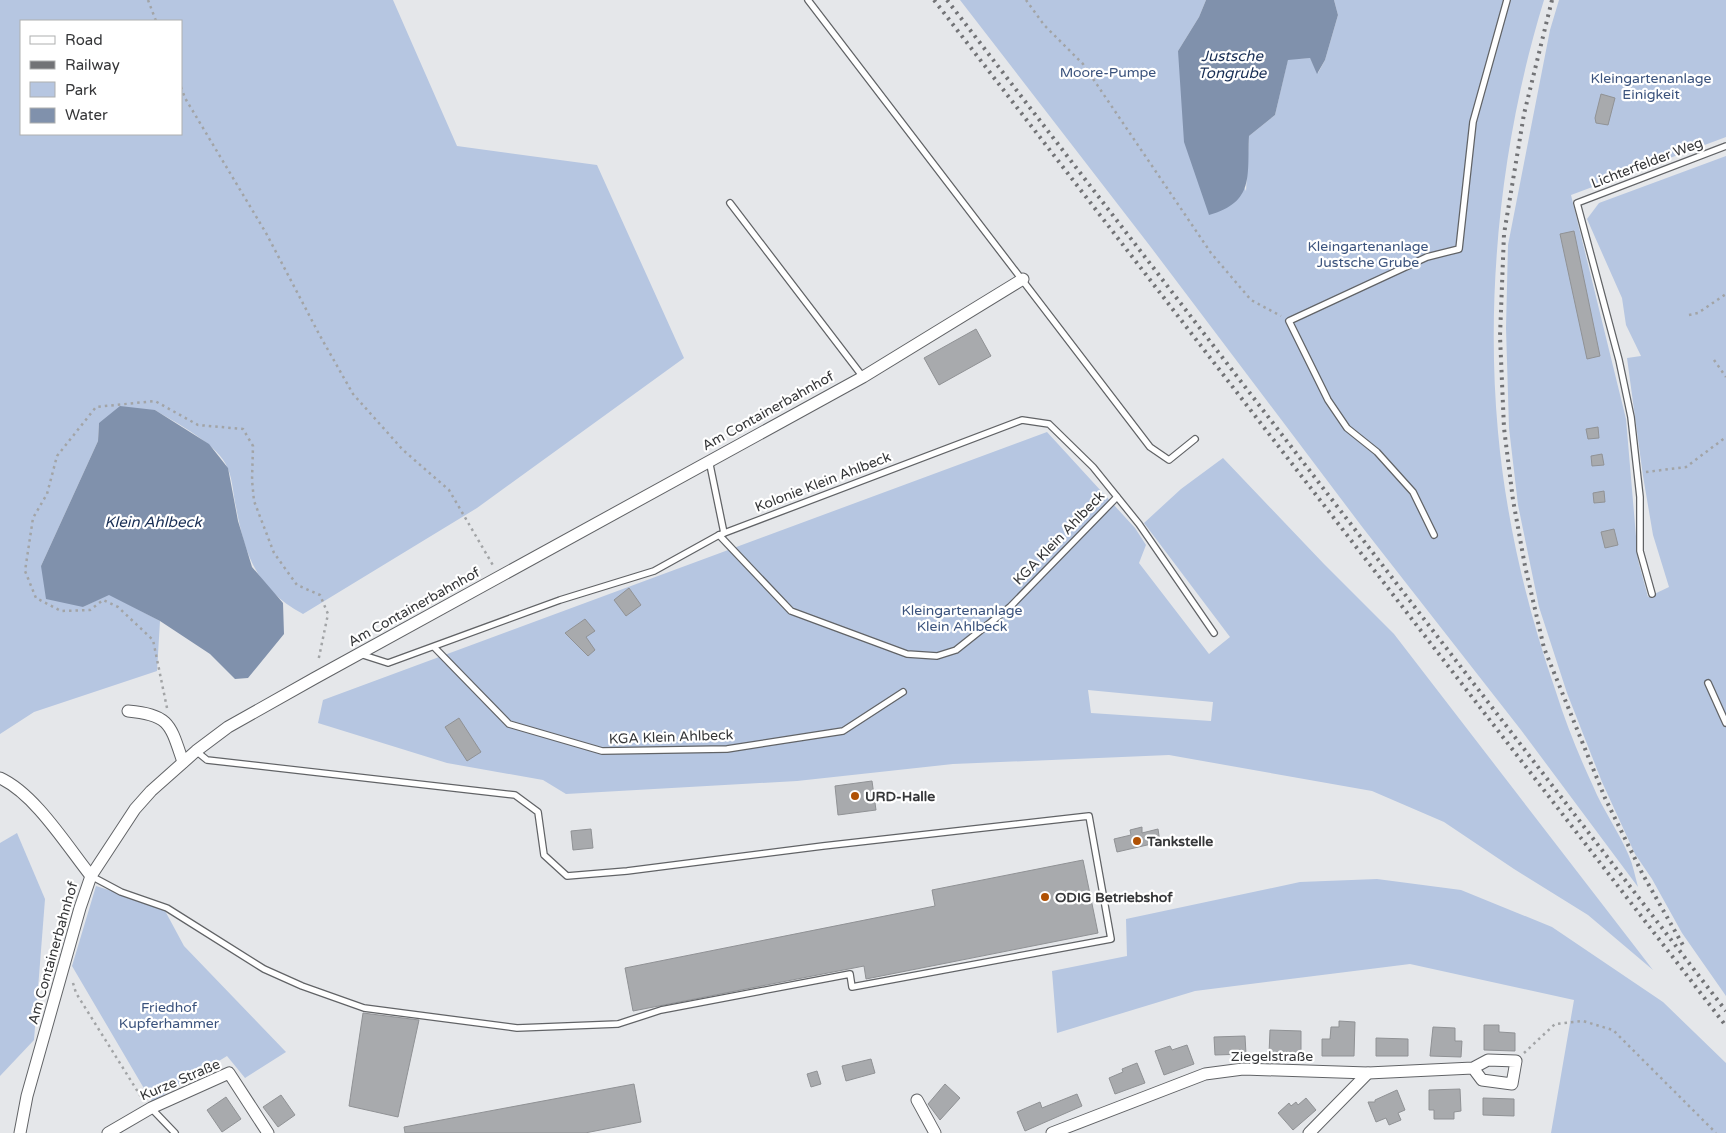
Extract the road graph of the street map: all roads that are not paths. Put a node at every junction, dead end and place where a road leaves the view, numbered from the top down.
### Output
1 (808, 0) edge
2 (1507, 0) edge
3 (1726, 146) edge
4 (730, 203) dead end
5 (1023, 279) junction
6 (863, 377) junction
7 (1196, 439) dead end
8 (709, 460) junction
9 (1117, 497) junction
10 (722, 534) junction
11 (1434, 535) dead end
12 (1652, 594) dead end
13 (1214, 633) dead end
14 (434, 647) junction
15 (360, 654) junction
16 (1708, 683) dead end
17 (903, 692) dead end
18 (128, 711) dead end
19 (1726, 723) edge
20 (196, 751) junction
21 (183, 762) junction
22 (0, 778) edge
23 (91, 876) junction
24 (1473, 1068) junction
25 (1368, 1073) junction
26 (916, 1100) dead end
27 (151, 1108) junction
28 (20, 1133) edge
29 (108, 1133) edge
30 (175, 1133) edge
31 (268, 1133) edge
32 (935, 1133) edge
33 (1052, 1133) edge
34 (1309, 1133) edge

1 - 5 lane
2 - 11 lane
3 - 12 lane, Lichterfelder Weg
4 - 6 lane
5 - 6 street, Am Containerbahnhof
5 - 7 lane
6 - 8 street, Am Containerbahnhof
8 - 10 lane
8 - 15 street, Am Containerbahnhof
9 - 10 lane, Kolonie Klein Ahlbeck
9 - 10 lane, KGA Klein Ahlbeck
9 - 13 lane, Kolonie Klein Ahlbeck
10 - 14 lane, Kolonie Klein Ahlbeck
14 - 15 lane, Kolonie Klein Ahlbeck
14 - 17 lane, KGA Klein Ahlbeck
15 - 20 street, Am Containerbahnhof
16 - 19 lane
18 - 21 street
20 - 21 street, Am Containerbahnhof
20 - 23 lane
21 - 23 street, Am Containerbahnhof
22 - 23 street
23 - 28 street, Am Containerbahnhof
24 - 24 street, Ziegelstraße
24 - 25 street, Ziegelstraße
25 - 33 street, Ziegelstraße
25 - 34 street
26 - 32 street
27 - 29 street, Kurze Straße
27 - 30 lane
27 - 31 street, Kurze Straße

